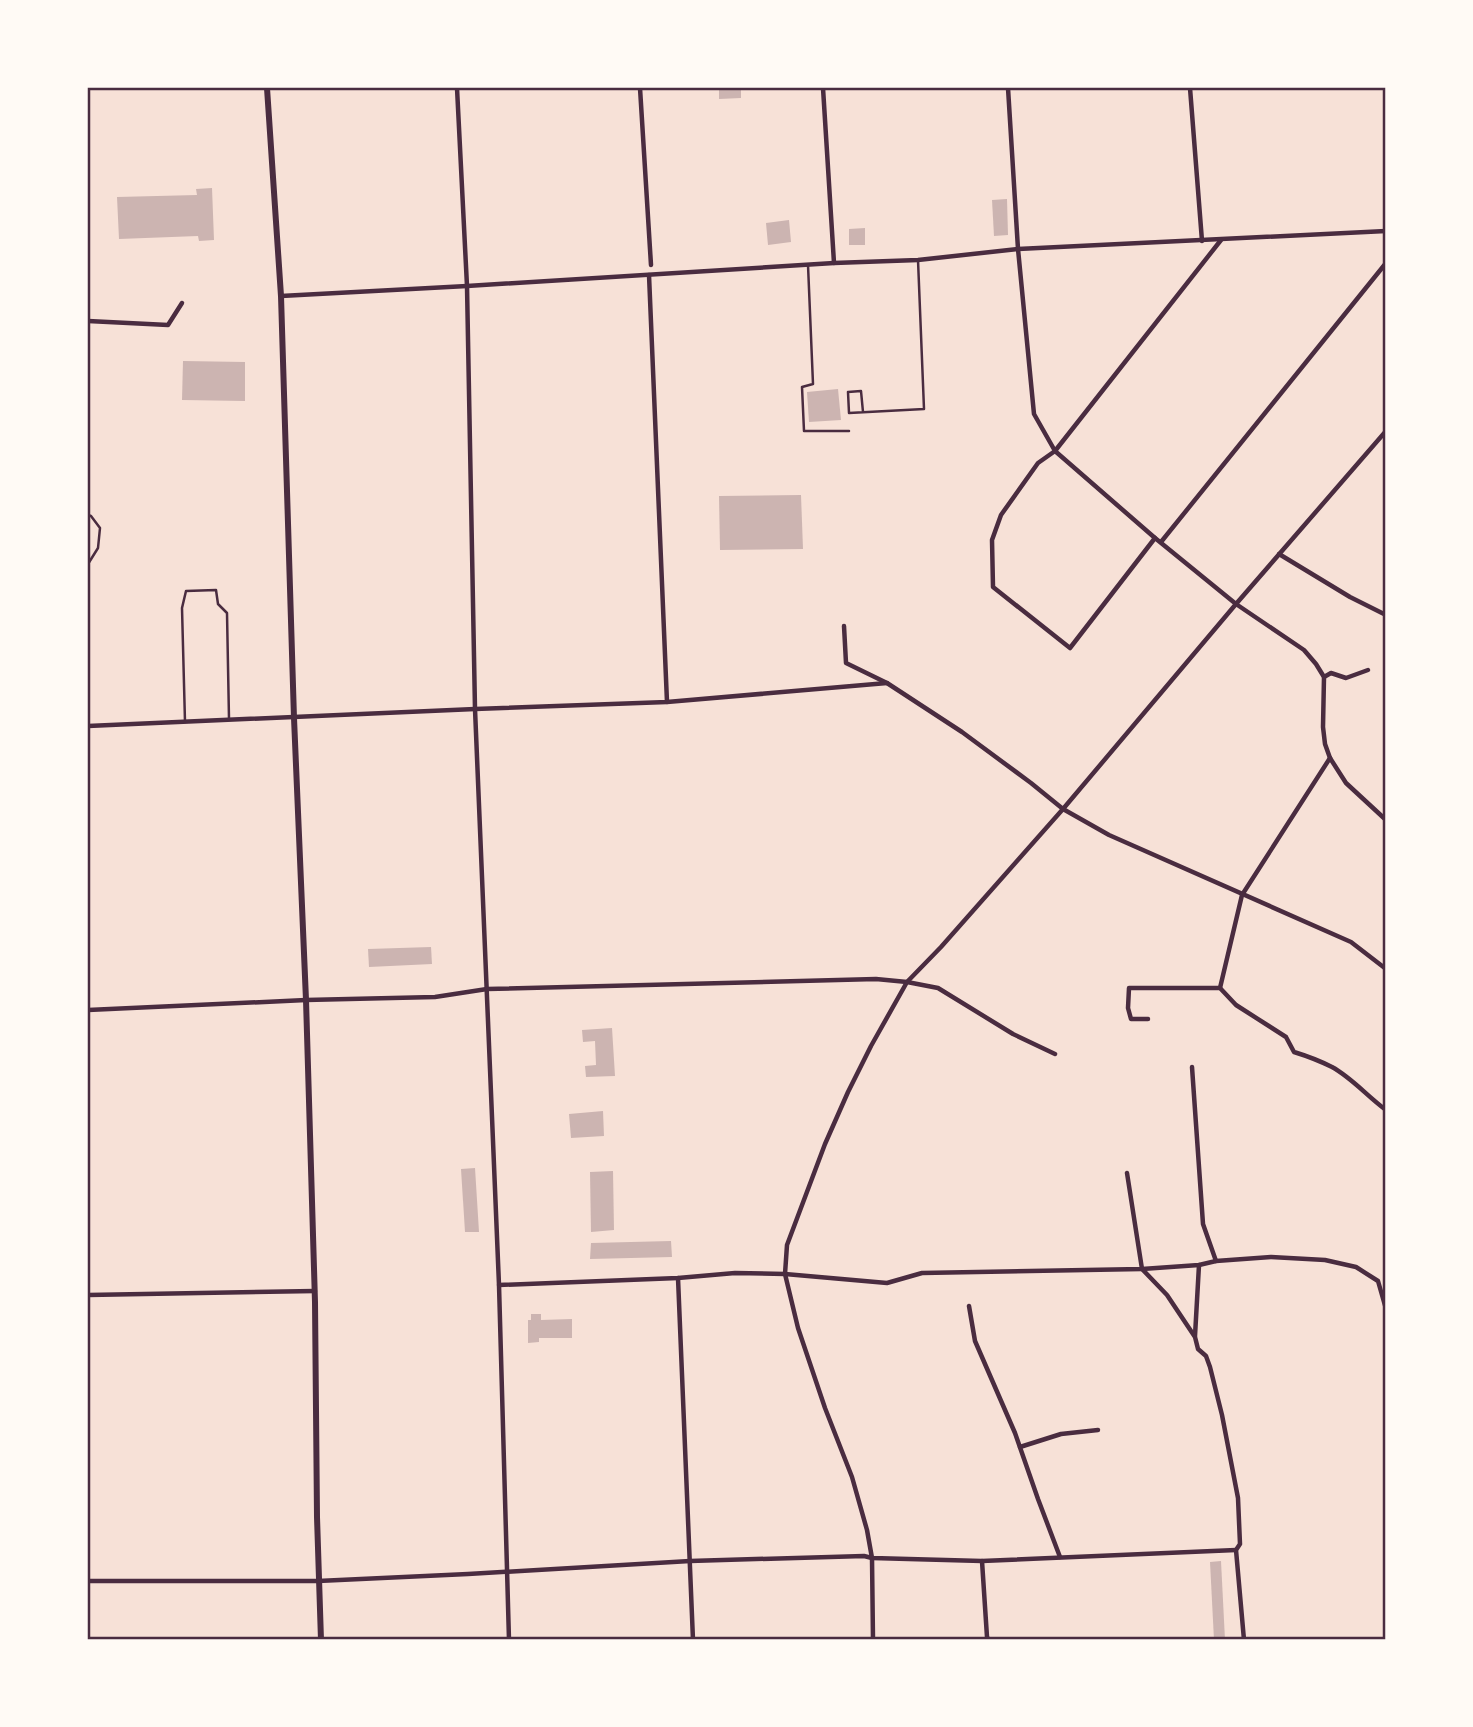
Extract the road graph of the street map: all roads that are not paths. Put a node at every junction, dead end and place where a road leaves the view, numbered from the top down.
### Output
1 (267, 88) edge
2 (457, 88) edge
3 (640, 88) edge
4 (823, 88) edge
5 (1007, 88) edge
6 (1190, 88) edge
7 (1385, 231) edge
8 (1222, 240) junction
9 (1202, 241) junction
10 (1018, 249) junction
11 (918, 260) junction
12 (834, 263) junction
13 (1385, 263) edge
14 (651, 265) dead end
15 (808, 265) junction
16 (649, 275) junction
17 (467, 286) junction
18 (281, 296) junction
19 (182, 303) dead end
20 (88, 321) edge
21 (863, 412) junction
22 (849, 431) dead end
23 (1385, 431) edge
24 (1055, 451) junction
25 (88, 515) edge
26 (1155, 538) junction
27 (1161, 542) junction
28 (1279, 554) junction
29 (88, 577) edge
30 (1236, 604) junction
31 (1385, 615) edge
32 (844, 626) dead end
33 (1368, 670) dead end
34 (1324, 677) junction
35 (887, 683) junction
36 (667, 702) junction
37 (475, 709) junction
38 (294, 718) junction
39 (229, 721) junction
40 (185, 722) junction
41 (88, 726) edge
42 (1329, 758) junction
43 (1063, 809) junction
44 (1385, 820) edge
45 (1242, 895) junction
46 (1385, 969) edge
47 (907, 982) junction
48 (1220, 988) junction
49 (487, 989) junction
50 (306, 1000) junction
51 (88, 1010) edge
52 (1148, 1019) dead end
53 (1055, 1055) dead end
54 (1192, 1067) dead end
55 (1385, 1110) edge
56 (1127, 1173) dead end
57 (1216, 1261) junction
58 (1199, 1265) junction
59 (1142, 1269) junction
60 (785, 1274) junction
61 (678, 1278) junction
62 (499, 1285) junction
63 (315, 1291) junction
64 (88, 1295) edge
65 (969, 1306) dead end
66 (1385, 1309) edge
67 (1195, 1337) junction
68 (1098, 1430) dead end
69 (1020, 1447) junction
70 (1236, 1550) junction
71 (872, 1558) junction
72 (1060, 1558) junction
73 (690, 1561) junction
74 (982, 1561) junction
75 (507, 1572) junction
76 (88, 1581) edge
77 (318, 1581) junction
78 (321, 1640) edge
79 (509, 1640) edge
80 (693, 1640) edge
81 (873, 1640) edge
82 (989, 1640) edge
83 (1244, 1640) edge

1 - 18 main road
2 - 17 street
3 - 14 street
4 - 12 street
5 - 10 street
6 - 9 street
7 - 8 street
8 - 9 street
8 - 24 street
9 - 10 street
10 - 11 street
10 - 24 street
11 - 12 street
11 - 21 lane
12 - 15 street
13 - 27 street
15 - 16 street
15 - 22 lane
16 - 17 street
16 - 36 street
17 - 18 street
17 - 37 street
18 - 38 main road
19 - 20 street
21 - 21 lane
23 - 28 street
24 - 26 street
24 - 26 street
25 - 29 lane
26 - 27 street
27 - 30 street
28 - 30 street
28 - 31 street
30 - 34 street
30 - 43 street
32 - 35 street
33 - 34 street
34 - 42 street
35 - 36 street
35 - 43 street
36 - 37 street
37 - 38 street
37 - 49 street
38 - 39 street
38 - 50 main road
39 - 40 street
39 - 40 lane
40 - 41 street
42 - 44 street
42 - 45 street
43 - 45 street
43 - 47 street
45 - 46 street
45 - 48 street
47 - 49 street
47 - 53 street
47 - 60 street
48 - 52 street
48 - 55 street
49 - 50 street
49 - 62 street
50 - 51 street
50 - 63 main road
54 - 57 street
56 - 59 street
57 - 58 street
57 - 66 street
58 - 59 street
58 - 67 street
59 - 60 street
59 - 67 street
60 - 61 street
60 - 71 street
61 - 62 street
61 - 73 street
62 - 75 street
63 - 64 street
63 - 77 main road
65 - 69 street
67 - 70 street
68 - 69 street
69 - 72 street
70 - 72 street
70 - 83 street
71 - 73 street
71 - 74 street
71 - 81 street
72 - 74 street
73 - 75 street
73 - 80 street
74 - 82 street
75 - 77 street
75 - 79 street
76 - 77 street
77 - 78 main road

